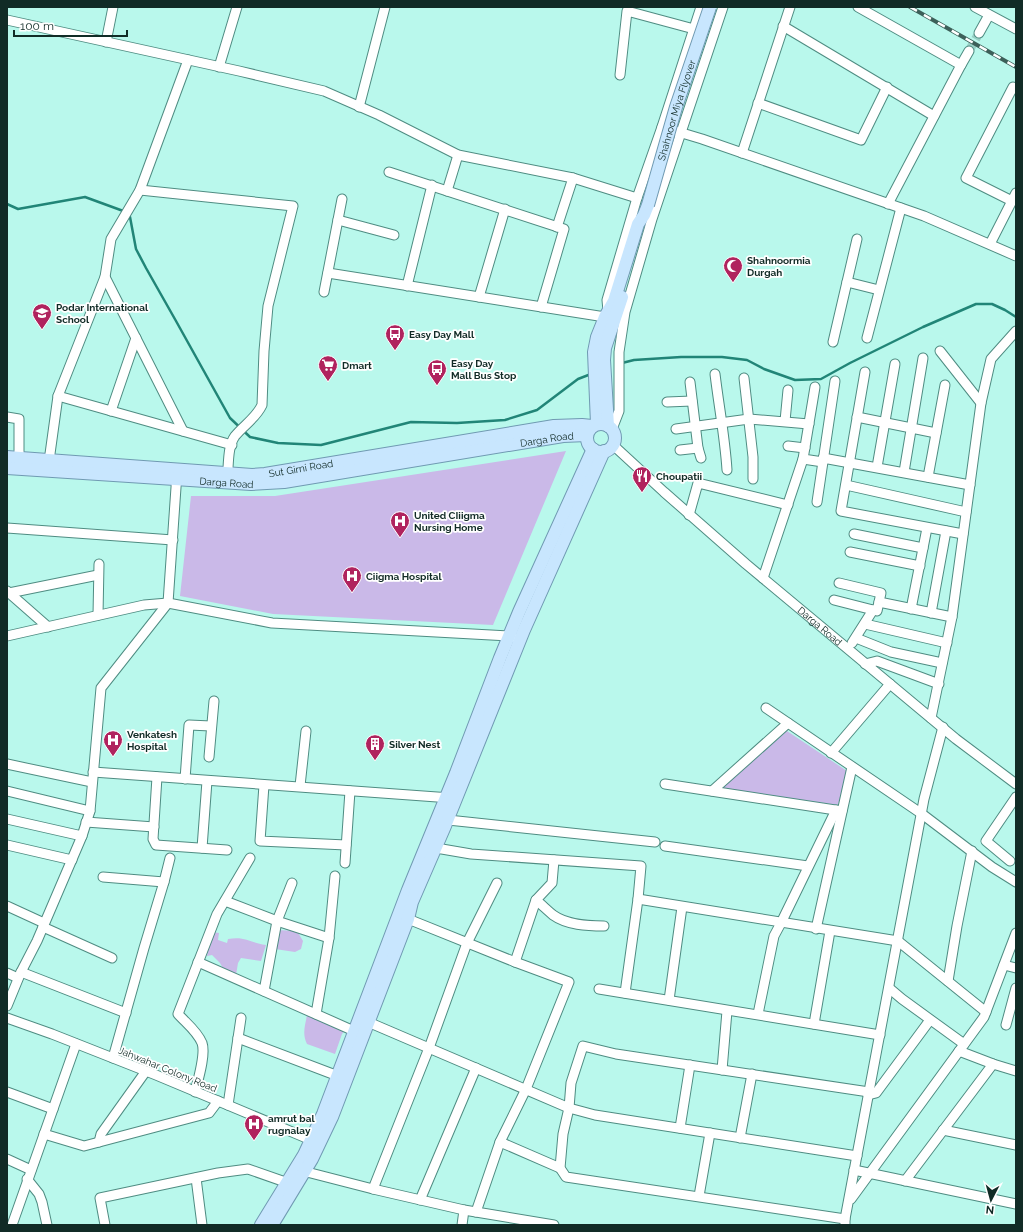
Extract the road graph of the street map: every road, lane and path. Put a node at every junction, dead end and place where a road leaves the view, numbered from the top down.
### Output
1 (113, 7) edge
2 (237, 7) edge
3 (385, 7) edge
4 (701, 7) edge
5 (710, 7) edge
6 (723, 7) edge
7 (790, 7) edge
8 (858, 7) edge
9 (975, 7) edge
10 (638, 11) edge
11 (989, 15) junction
12 (7, 20) edge
13 (784, 26) junction
14 (694, 29) junction
15 (1016, 29) edge
16 (979, 33) tunnel mouth
17 (106, 42) junction
18 (969, 51) tunnel mouth
19 (188, 60) junction
20 (219, 66) junction
21 (961, 66) junction
22 (620, 75) dead end
23 (887, 87) junction
24 (1016, 89) edge
25 (758, 103) junction
26 (359, 107) junction
27 (934, 116) junction
28 (662, 127) junction
29 (681, 133) junction
30 (742, 153) junction
31 (458, 155) junction
32 (389, 172) dead end
33 (573, 178) junction
34 (432, 185) junction
35 (140, 190) junction
36 (447, 190) junction
37 (1014, 197) edge
38 (342, 198) dead end
39 (637, 198) junction
40 (888, 204) junction
41 (901, 208) junction
42 (505, 209) junction
43 (644, 215) junction
44 (338, 220) junction
45 (557, 226) junction
46 (394, 235) dead end
47 (857, 239) dead end
48 (990, 244) junction
49 (1016, 256) edge
50 (328, 273) junction
51 (105, 277) junction
52 (847, 282) junction
53 (407, 286) junction
54 (879, 290) junction
55 (324, 292) dead end
56 (478, 297) junction
57 (541, 307) junction
58 (609, 310) junction
59 (1016, 332) edge
60 (136, 338) junction
61 (867, 338) dead end
62 (833, 342) dead end
63 (940, 351) dead end
64 (923, 358) dead end
65 (895, 364) dead end
66 (865, 372) dead end
67 (715, 374) dead end
68 (744, 378) dead end
69 (835, 381) dead end
70 (690, 382) dead end
71 (945, 385) dead end
72 (815, 387) dead end
73 (788, 390) dead end
74 (58, 396) junction
75 (692, 401) junction
76 (667, 402) dead end
77 (981, 403) junction
78 (111, 411) junction
79 (7, 417) edge
80 (857, 417) junction
81 (749, 419) junction
82 (785, 421) junction
83 (885, 422) junction
84 (721, 423) junction
85 (810, 424) junction
86 (695, 426) junction
87 (599, 428) junction
88 (912, 428) junction
89 (676, 429) dead end
90 (184, 431) junction
91 (936, 433) junction
92 (233, 441) junction
93 (788, 446) dead end
94 (603, 448) junction
95 (698, 448) junction
96 (805, 448) junction
97 (680, 450) dead end
98 (13, 458) edge
99 (701, 458) dead end
100 (804, 459) junction
101 (823, 460) junction
102 (49, 461) junction
103 (849, 462) junction
104 (877, 467) junction
105 (7, 468) edge
106 (726, 470) dead end
107 (904, 472) junction
108 (177, 474) junction
109 (928, 477) junction
110 (227, 478) junction
111 (753, 479) dead end
112 (970, 485) junction
113 (846, 486) junction
114 (817, 502) dead end
115 (788, 505) junction
116 (966, 512) junction
117 (689, 515) junction
118 (7, 528) edge
119 (928, 528) junction
120 (946, 531) junction
121 (854, 534) dead end
122 (963, 534) junction
123 (173, 540) junction
124 (923, 548) junction
125 (850, 552) dead end
126 (99, 564) dead end
127 (920, 566) junction
128 (98, 575) junction
129 (763, 578) junction
130 (840, 583) dead end
131 (8, 592) edge
132 (834, 600) dead end
133 (879, 602) junction
134 (168, 603) junction
135 (912, 609) junction
136 (873, 610) junction
137 (931, 613) junction
138 (98, 615) junction
139 (952, 617) junction
140 (865, 624) junction
141 (48, 627) junction
142 (7, 636) edge
143 (515, 638) junction
144 (856, 638) junction
145 (947, 643) junction
146 (847, 648) junction
147 (942, 663) junction
148 (865, 664) junction
149 (890, 684) junction
150 (939, 684) junction
151 (214, 700) dead end
152 (766, 708) dead end
153 (931, 718) junction
154 (788, 723) junction
155 (211, 726) junction
156 (943, 727) junction
157 (306, 731) dead end
158 (832, 753) junction
159 (209, 757) dead end
160 (7, 764) edge
161 (852, 767) junction
162 (93, 772) junction
163 (157, 777) junction
164 (185, 779) junction
165 (208, 781) junction
166 (92, 782) junction
167 (665, 784) dead end
168 (1016, 784) edge
169 (264, 785) junction
170 (300, 786) junction
171 (7, 791) edge
172 (350, 791) junction
173 (712, 791) junction
174 (1016, 797) edge
175 (451, 798) junction
176 (839, 810) junction
177 (90, 811) junction
178 (922, 814) junction
179 (7, 819) edge
180 (448, 820) junction
181 (86, 822) junction
182 (154, 827) junction
183 (82, 836) junction
184 (654, 842) dead end
185 (7, 845) edge
186 (346, 845) junction
187 (665, 846) dead end
188 (202, 848) junction
189 (436, 848) junction
190 (227, 850) dead end
191 (972, 851) junction
192 (170, 858) dead end
193 (250, 858) dead end
194 (72, 860) junction
195 (554, 860) junction
196 (1010, 861) dead end
197 (345, 863) dead end
198 (808, 866) junction
199 (335, 876) dead end
200 (103, 877) dead end
201 (164, 882) junction
202 (1016, 882) edge
203 (292, 883) dead end
204 (497, 883) dead end
205 (638, 899) junction
206 (536, 900) junction
207 (226, 901) junction
208 (7, 906) edge
209 (682, 907) junction
210 (408, 919) junction
211 (277, 921) junction
212 (781, 923) junction
213 (44, 925) junction
214 (604, 926) dead end
215 (816, 929) junction
216 (830, 931) junction
217 (1016, 934) edge
218 (329, 938) junction
219 (898, 941) junction
220 (467, 943) junction
221 (112, 958) dead end
222 (198, 962) junction
223 (515, 962) junction
224 (1004, 964) junction
225 (1016, 968) edge
226 (7, 973) edge
227 (20, 975) junction
228 (948, 981) junction
229 (889, 988) junction
230 (1016, 988) edge
231 (599, 989) dead end
232 (264, 991) junction
233 (625, 993) junction
234 (669, 1000) junction
235 (7, 1006) edge
236 (727, 1011) junction
237 (986, 1012) junction
238 (126, 1014) junction
239 (316, 1014) junction
240 (758, 1014) junction
241 (7, 1018) edge
242 (241, 1018) dead end
243 (930, 1020) junction
244 (368, 1022) junction
245 (814, 1024) junction
246 (1006, 1025) dead end
247 (354, 1031) junction
248 (880, 1035) junction
249 (238, 1038) junction
250 (76, 1044) junction
251 (961, 1047) junction
252 (429, 1048) junction
253 (113, 1058) junction
254 (993, 1064) junction
255 (690, 1065) junction
256 (476, 1068) junction
257 (722, 1070) junction
258 (146, 1071) junction
259 (1016, 1071) edge
260 (752, 1074) junction
261 (338, 1076) junction
262 (526, 1089) junction
263 (7, 1092) edge
264 (195, 1092) junction
265 (869, 1093) junction
266 (218, 1101) junction
267 (228, 1105) junction
268 (569, 1108) junction
269 (53, 1110) junction
270 (680, 1128) junction
271 (943, 1130) junction
272 (710, 1133) junction
273 (44, 1134) junction
274 (740, 1138) junction
275 (99, 1142) junction
276 (315, 1142) junction
277 (500, 1142) junction
278 (1016, 1145) edge
279 (857, 1156) junction
280 (7, 1159) edge
281 (560, 1168) junction
282 (32, 1170) junction
283 (300, 1170) junction
284 (854, 1170) junction
285 (869, 1174) junction
286 (196, 1178) junction
287 (27, 1179) junction
288 (905, 1181) junction
289 (291, 1184) junction
290 (373, 1189) junction
291 (699, 1196) junction
292 (420, 1200) junction
293 (848, 1202) junction
294 (1016, 1204) edge
295 (464, 1210) junction
296 (476, 1212) junction
297 (845, 1222) edge
298 (12, 1225) edge
299 (47, 1225) edge
300 (105, 1225) edge
301 (202, 1225) edge
302 (261, 1225) edge
303 (272, 1225) edge
304 (462, 1225) edge
305 (554, 1225) edge

1 - 17 street
2 - 20 street
3 - 26 street
4 - 14 street
5 - 43 main road, Shahnoor Miya Flyover, bridge
6 - 29 street
7 - 13 street
8 - 21 street
9 - 11 street
10 - 14 street
10 - 22 street
11 - 15 street
11 - 16 street
12 - 17 street
13 - 23 street
13 - 25 street
14 - 28 street
17 - 19 street
18 - 21 street
19 - 20 street
19 - 35 street
20 - 26 street
21 - 27 street
23 - 25 street
23 - 27 street
24 - 37 street
25 - 30 street
26 - 31 street
27 - 40 street
28 - 29 street
28 - 39 street
29 - 30 street
29 - 87 street
30 - 40 street
31 - 33 street
31 - 36 street
32 - 34 street
33 - 39 street
33 - 45 street
34 - 36 street
34 - 53 street
35 - 51 street
35 - 92 street
36 - 42 street
37 - 48 street
38 - 44 street
39 - 58 street
40 - 41 street
41 - 48 street
41 - 54 street
42 - 45 street
42 - 56 street
43 - 58 main road, Shahnoor Miya Flyover
43 - 87 main road, Shahnoor Miya Flyover
44 - 46 street
44 - 50 street
45 - 57 street
47 - 52 street
48 - 49 street
50 - 53 street
50 - 55 street
51 - 60 street
51 - 74 street
52 - 54 street
52 - 62 street
53 - 56 street
54 - 61 street
56 - 57 street
57 - 58 street
58 - 87 main road, Shahnoor Miya Flyover
59 - 77 street
60 - 78 street
60 - 90 street
63 - 77 street
64 - 88 street
65 - 83 street
66 - 80 street
67 - 84 street
68 - 81 street
69 - 101 street
70 - 75 street
71 - 91 street
72 - 85 street
73 - 82 street
74 - 78 street
74 - 102 street
75 - 76 street
75 - 86 street
77 - 112 street
78 - 90 street
79 - 98 street
80 - 83 street
80 - 103 street
81 - 82 street
81 - 84 street
81 - 111 street
82 - 85 street
83 - 88 street
83 - 104 street
84 - 86 street
84 - 106 street
85 - 96 street
86 - 89 street
86 - 95 street
87 - 94 main road
87 - 94 main road
87 - 110 main road, Darga Road
88 - 91 street
88 - 107 street
90 - 92 street
91 - 109 street
92 - 110 street
93 - 96 street
94 - 117 street, Darga Road
94 - 143 main road
95 - 97 street
95 - 99 street
96 - 100 street
98 - 102 main road
100 - 101 street
100 - 115 street
101 - 103 street
101 - 114 street
102 - 108 main road
103 - 104 street
103 - 113 street
104 - 107 street
105 - 108 main road, Darga Road
107 - 109 street
108 - 110 main road, Darga Road
108 - 123 street
109 - 112 street
112 - 116 street
113 - 116 street
113 - 119 street
115 - 117 street
115 - 129 street
116 - 122 street
117 - 129 street, Darga Road
118 - 123 street
119 - 120 street
119 - 124 street
120 - 122 street
120 - 137 street
121 - 124 street
122 - 139 street
123 - 134 street
124 - 127 street
125 - 127 street
126 - 128 street
127 - 135 street
128 - 131 street
128 - 138 street
129 - 146 street, Darga Road
130 - 133 street
131 - 141 street
132 - 136 street
133 - 135 street
133 - 136 street
134 - 138 street
134 - 143 street
134 - 162 street
135 - 137 street
136 - 140 street
137 - 139 street
138 - 141 street
139 - 145 street
140 - 144 street
140 - 145 street
141 - 142 street
143 - 175 main road
144 - 146 street
144 - 147 street
145 - 147 street
146 - 148 street, Darga Road
147 - 150 street
148 - 149 street, Darga Road
148 - 150 street
149 - 153 street, Darga Road
149 - 158 street
150 - 153 street
151 - 155 street
152 - 154 street
153 - 156 street, Darga Road
154 - 158 street
154 - 173 street
155 - 159 street
155 - 164 street
156 - 168 street, Darga Road
156 - 178 street
157 - 170 street
158 - 161 street
160 - 166 street
161 - 176 street
161 - 178 street
162 - 163 street
162 - 166 street
163 - 164 street
163 - 182 street
164 - 165 street
165 - 169 street
165 - 188 street
166 - 177 street
167 - 173 street
169 - 170 street
169 - 186 street
170 - 172 street
171 - 177 street
172 - 175 street
172 - 186 street
173 - 176 street
174 - 196 street
175 - 180 main road
175 - 247 main road
176 - 198 street
176 - 215 street
177 - 181 street
178 - 191 street
178 - 219 street
179 - 183 street
180 - 184 street
180 - 189 main road
181 - 182 street
181 - 183 street
182 - 188 street
183 - 194 street
185 - 194 street
186 - 197 street
187 - 198 street
188 - 190 street
189 - 195 street
189 - 210 main road
191 - 202 street
191 - 228 street
192 - 201 street
193 - 207 street
194 - 213 street
195 - 205 street
195 - 206 street
198 - 212 street
199 - 218 street
200 - 201 street
201 - 238 street
203 - 211 street
204 - 220 street
205 - 209 street
205 - 233 street
206 - 214 street
206 - 223 street
207 - 211 street
207 - 222 street
208 - 213 street
209 - 212 street
209 - 234 street
210 - 220 street
210 - 244 main road
211 - 218 street
211 - 232 street
212 - 215 street
212 - 240 street
213 - 221 street
213 - 227 street
215 - 216 street
216 - 219 street
216 - 245 street
217 - 224 street
218 - 239 street
219 - 228 street
219 - 229 street
220 - 223 street
220 - 252 street
222 - 232 street
222 - 264 street
223 - 262 street
224 - 225 street
224 - 237 street
226 - 227 street
227 - 235 street
227 - 238 street
228 - 237 street
229 - 243 street
229 - 248 street
230 - 246 street
231 - 233 street
232 - 239 street
233 - 234 street
234 - 236 street
236 - 240 street
236 - 257 street
237 - 251 street
238 - 253 street
239 - 247 street
240 - 245 street
241 - 250 street, Jahwahar Colony Road
242 - 249 street
243 - 251 street
243 - 265 street
244 - 252 street
244 - 276 main road
245 - 248 street
247 - 261 main road
248 - 265 street
249 - 261 street
249 - 267 street
250 - 253 street, Jahwahar Colony Road
250 - 269 street
251 - 254 street
251 - 285 street
252 - 256 street
252 - 290 street
253 - 258 street, Jahwahar Colony Road
254 - 259 street
254 - 271 street
255 - 257 street
255 - 268 street
255 - 270 street
256 - 262 street
256 - 292 street
257 - 260 street
258 - 264 street, Jahwahar Colony Road
258 - 275 street
260 - 265 street
260 - 274 street
261 - 276 main road
262 - 268 street
262 - 277 street
263 - 269 street
264 - 266 street, Jahwahar Colony Road
265 - 279 street
266 - 267 street, Jahwahar Colony Road
266 - 275 street
267 - 276 street, Jahwahar Colony Road
268 - 270 street
268 - 281 street
269 - 273 street
270 - 272 street
271 - 278 street
271 - 288 street
272 - 274 street
272 - 291 street
273 - 275 street
273 - 282 street
274 - 279 street
276 - 283 main road
277 - 281 street
277 - 296 street
279 - 284 street
280 - 282 street
281 - 291 street
282 - 287 street
283 - 289 main road
283 - 290 street
284 - 285 street
284 - 293 street
285 - 288 street
285 - 293 street
286 - 289 street
286 - 300 street
286 - 301 street
287 - 298 street
287 - 299 street
288 - 294 street
289 - 302 main road
289 - 303 main road
290 - 292 street
291 - 297 street
292 - 295 street
293 - 297 street
295 - 296 street
295 - 304 street
296 - 305 street

